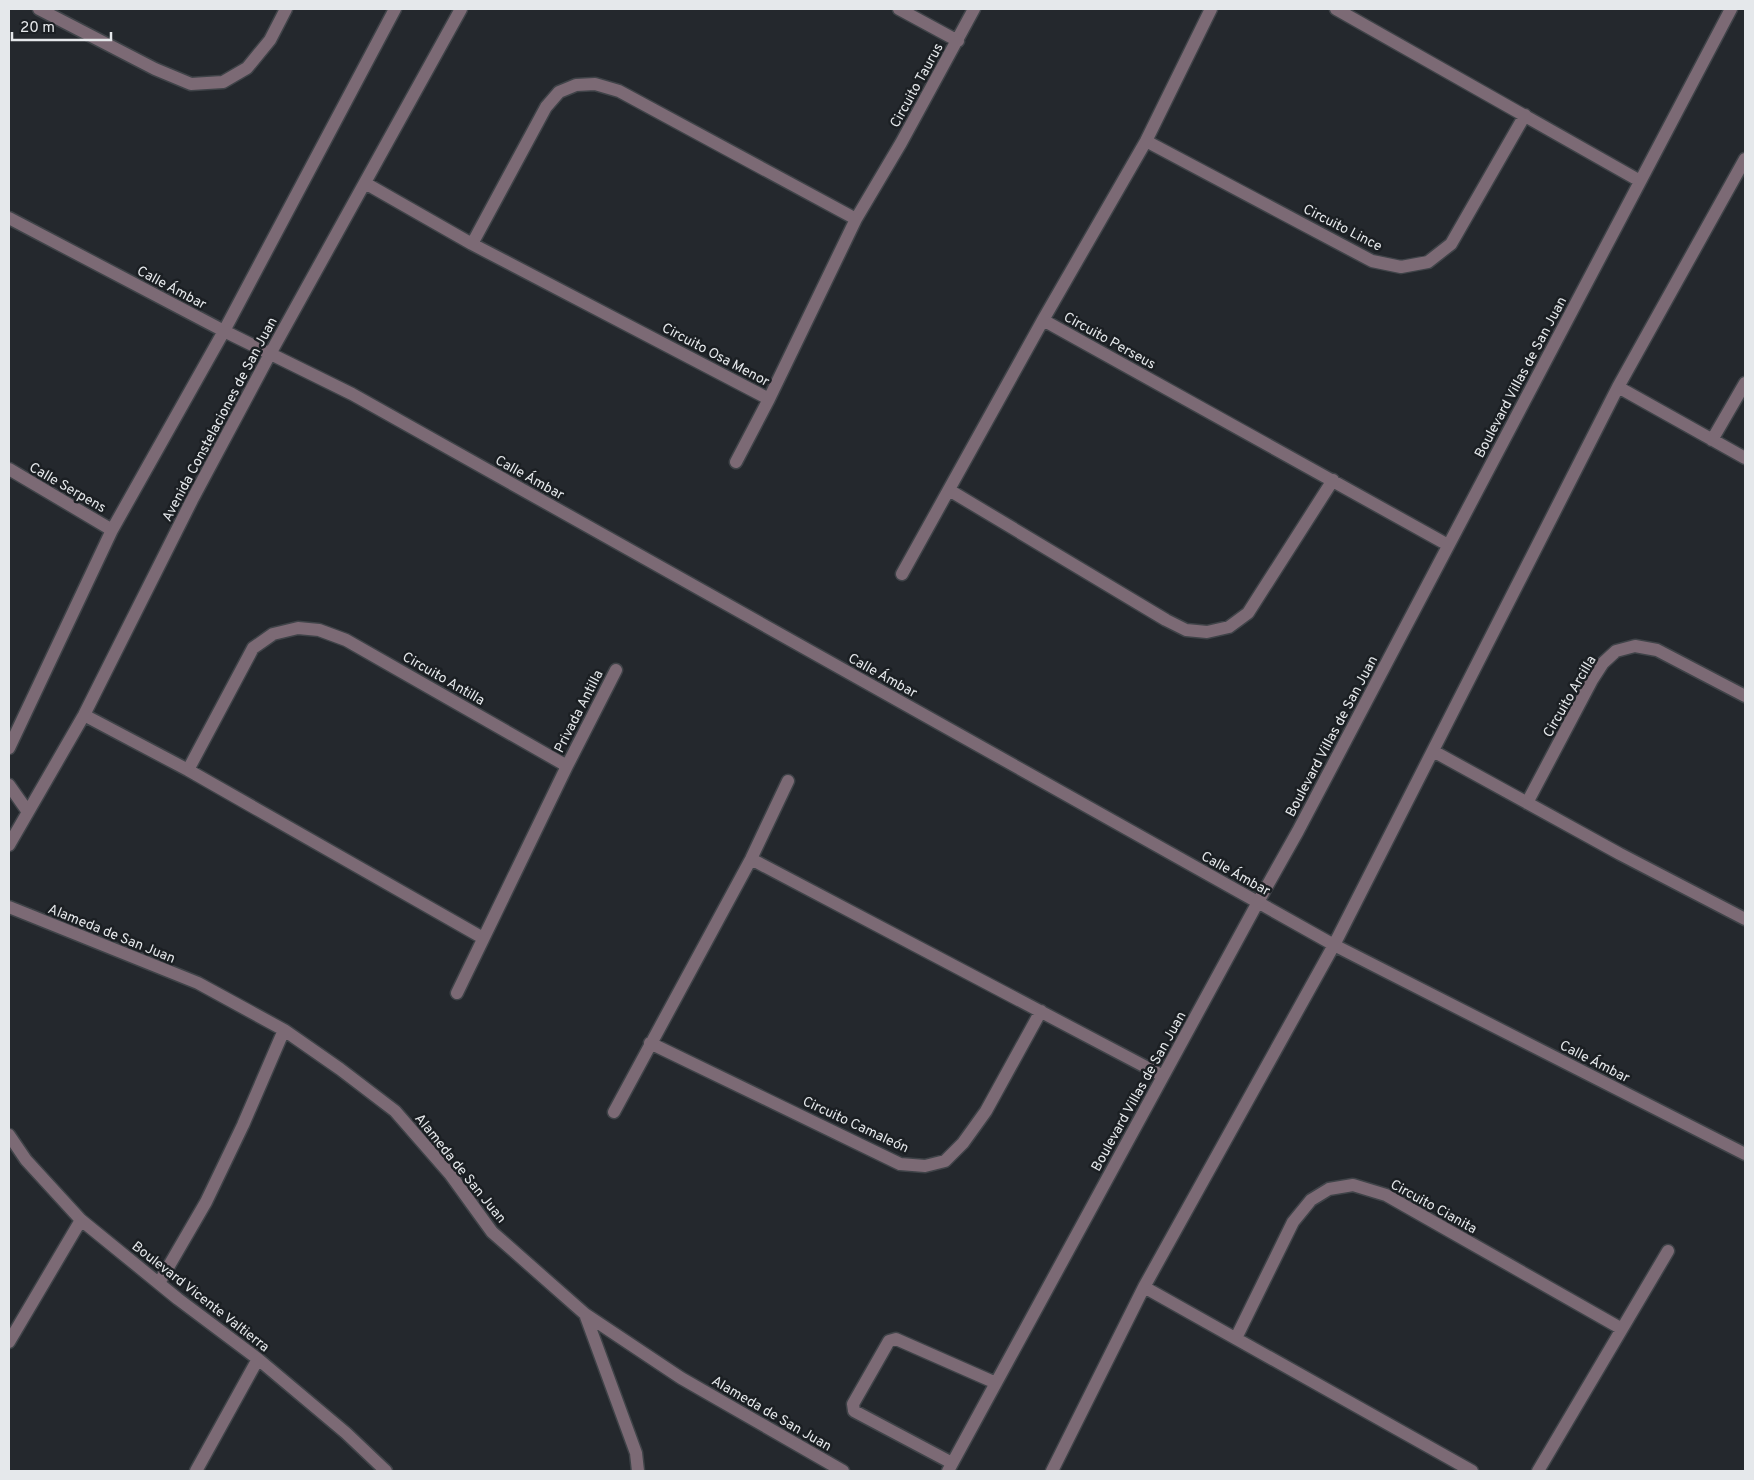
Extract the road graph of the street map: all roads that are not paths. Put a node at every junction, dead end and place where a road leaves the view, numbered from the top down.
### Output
1 (39, 9) edge
2 (286, 9) edge
3 (395, 9) edge
4 (460, 9) edge
5 (899, 9) edge
6 (974, 9) edge
7 (1211, 9) edge
8 (1336, 9) edge
9 (1731, 9) edge
10 (958, 41) junction
11 (1525, 115) junction
12 (1146, 141) junction
13 (901, 144) joint
14 (1745, 159) edge
15 (1640, 181) junction
16 (365, 183) junction
17 (9, 218) edge
18 (856, 218) junction
19 (472, 244) junction
20 (1043, 320) junction
21 (224, 331) junction
22 (270, 354) junction
23 (1745, 384) edge
24 (1618, 387) junction
25 (769, 399) junction
26 (1712, 440) junction
27 (1745, 458) edge
28 (736, 462) dead end
29 (9, 469) edge
30 (1333, 480) junction
31 (949, 490) junction
32 (112, 530) junction
33 (1448, 545) junction
34 (902, 574) dead end
35 (616, 670) dead end
36 (1745, 696) edge
37 (84, 715) junction
38 (9, 748) edge
39 (1433, 751) junction
40 (567, 766) junction
41 (188, 770) junction
42 (788, 780) dead end
43 (9, 785) edge
44 (1527, 803) junction
45 (28, 812) junction
46 (9, 845) edge
47 (751, 859) junction
48 (1258, 902) junction
49 (9, 907) edge
50 (1745, 919) edge
51 (483, 938) junction
52 (1334, 945) junction
53 (457, 993) dead end
54 (1040, 1011) junction
55 (284, 1030) junction
56 (650, 1043) junction
57 (1163, 1076) junction
58 (614, 1112) dead end
59 (9, 1135) edge
60 (1745, 1154) edge
61 (81, 1220) junction
62 (1668, 1251) dead end
63 (159, 1284) junction
64 (1144, 1287) junction
65 (585, 1314) junction
66 (1622, 1329) junction
67 (1236, 1338) junction
68 (9, 1342) edge
69 (258, 1359) junction
70 (996, 1383) junction
71 (950, 1467) edge
72 (196, 1471) edge
73 (386, 1471) edge
74 (638, 1471) edge
75 (843, 1471) edge
76 (1052, 1471) edge
77 (1472, 1471) edge
78 (1538, 1471) edge

1 - 2 street
3 - 21 street
4 - 16 street, Avenida Constelaciones de San Juan
5 - 10 street, Circuito Taurus
6 - 10 street, Circuito Taurus
7 - 12 street
8 - 11 street
9 - 15 street, Boulevard Villas de San Juan
10 - 13 street, Circuito Taurus
11 - 12 street, Circuito Lince
11 - 15 street
12 - 20 street
13 - 18 street, Circuito Osa Menor
14 - 24 street
15 - 33 street, Boulevard Villas de San Juan
16 - 19 street, Circuito Osa Menor
16 - 22 street, Avenida Constelaciones de San Juan
17 - 21 street, Calle Ámbar
18 - 19 street
18 - 25 street, Circuito Osa Menor
19 - 25 street, Circuito Osa Menor
20 - 30 street, Circuito Perseus
20 - 31 street, Circuito Perseus
21 - 22 street, Calle Ámbar
21 - 32 street
22 - 37 street, Avenida Constelaciones de San Juan
22 - 48 street, Calle Ámbar
23 - 26 street
24 - 26 street
24 - 39 street
25 - 28 street
26 - 27 street
29 - 32 street, Calle Serpens
30 - 31 street
30 - 33 street, Circuito Perseus
31 - 34 street, Circuito Perseus
32 - 38 street
33 - 48 street, Boulevard Villas de San Juan
35 - 40 street, Privada Antilla
36 - 44 street, Circuito Arcilla
37 - 41 street
37 - 45 street, Avenida Constelaciones de San Juan
39 - 44 street
39 - 52 street
40 - 41 street, Circuito Antilla
40 - 51 street
41 - 51 street
42 - 47 street
43 - 45 street
44 - 50 street
45 - 46 street, Avenida Constelaciones de San Juan
47 - 54 street
47 - 56 street
48 - 52 street, Calle Ámbar
48 - 57 street, Boulevard Villas de San Juan
49 - 55 street, Alameda de San Juan
51 - 53 street
52 - 60 street, Calle Ámbar
52 - 64 street
54 - 56 street, Circuito Camaleón
54 - 57 street
55 - 63 street
55 - 65 street, Alameda de San Juan
56 - 58 street
57 - 70 street, Boulevard Villas de San Juan
59 - 61 street, Boulevard Vicente Valtierra
61 - 63 street, Boulevard Vicente Valtierra
61 - 68 street
62 - 66 street
63 - 69 street, Boulevard Vicente Valtierra
64 - 67 street
64 - 76 street
65 - 74 street
65 - 75 street, Alameda de San Juan
66 - 67 street, Circuito Cianita
66 - 78 street
67 - 77 street
69 - 72 street
69 - 73 street, Boulevard Vicente Valtierra
70 - 71 street, Boulevard Villas de San Juan
70 - 71 street

